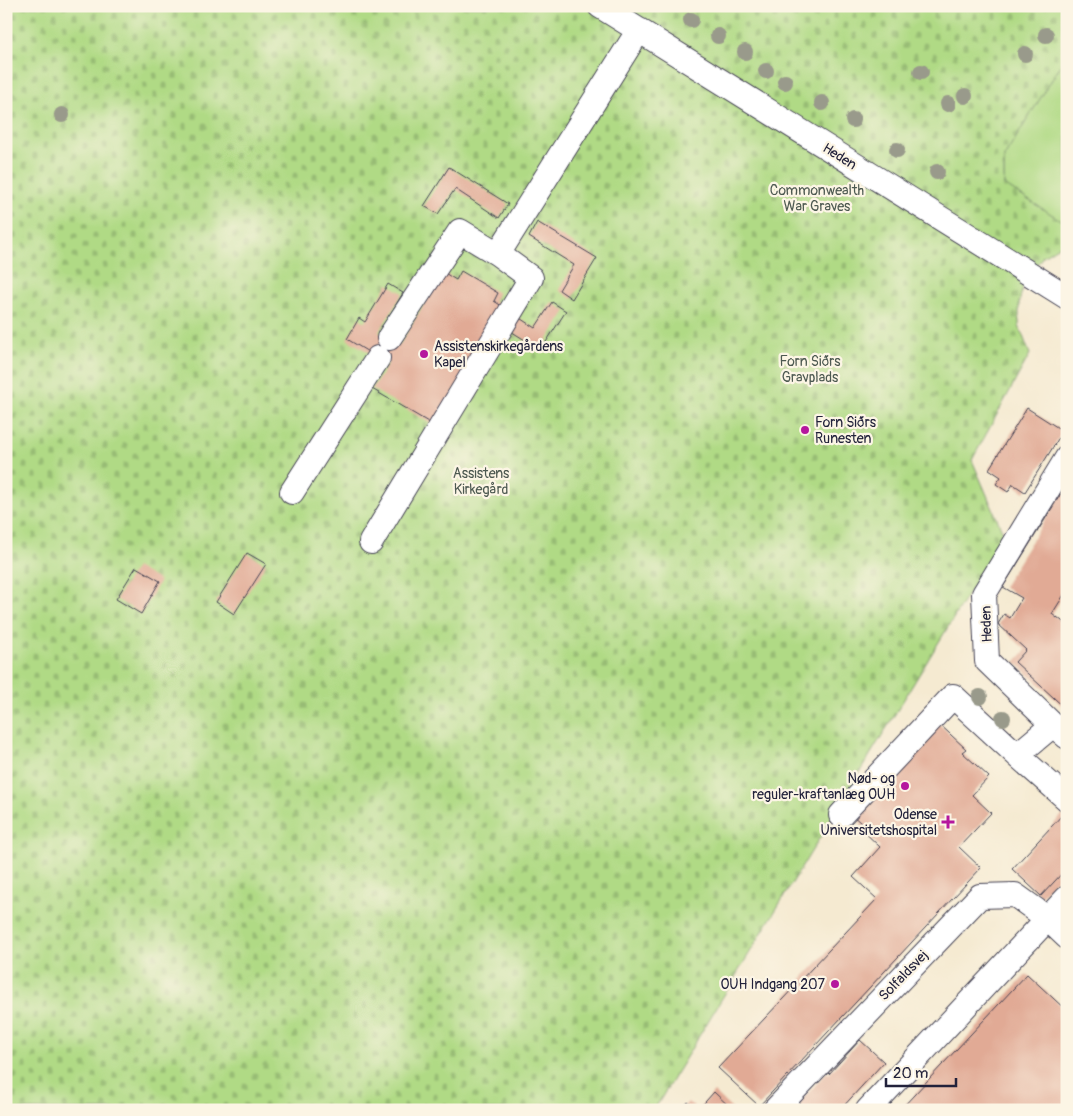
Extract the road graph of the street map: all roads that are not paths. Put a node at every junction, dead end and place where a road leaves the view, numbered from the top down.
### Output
1 (600, 6) edge
2 (639, 30) junction
3 (498, 254) junction
4 (1062, 287) edge
5 (1067, 458) edge
6 (292, 492) dead end
7 (371, 542) dead end
8 (1060, 731) edge
9 (1017, 755) junction
10 (1067, 800) edge
11 (841, 815) dead end
12 (1067, 898) edge
13 (1047, 918) junction
14 (1067, 936) edge
15 (775, 1110) edge
16 (868, 1110) edge

1 - 2 street, Heden
2 - 3 street
2 - 4 street, Heden
3 - 6 street
3 - 7 street
5 - 8 street, Heden
8 - 9 street, Heden
9 - 10 street
9 - 11 street
12 - 13 street
13 - 14 street, Solfaldsvej
13 - 15 street, Solfaldsvej
13 - 16 street

